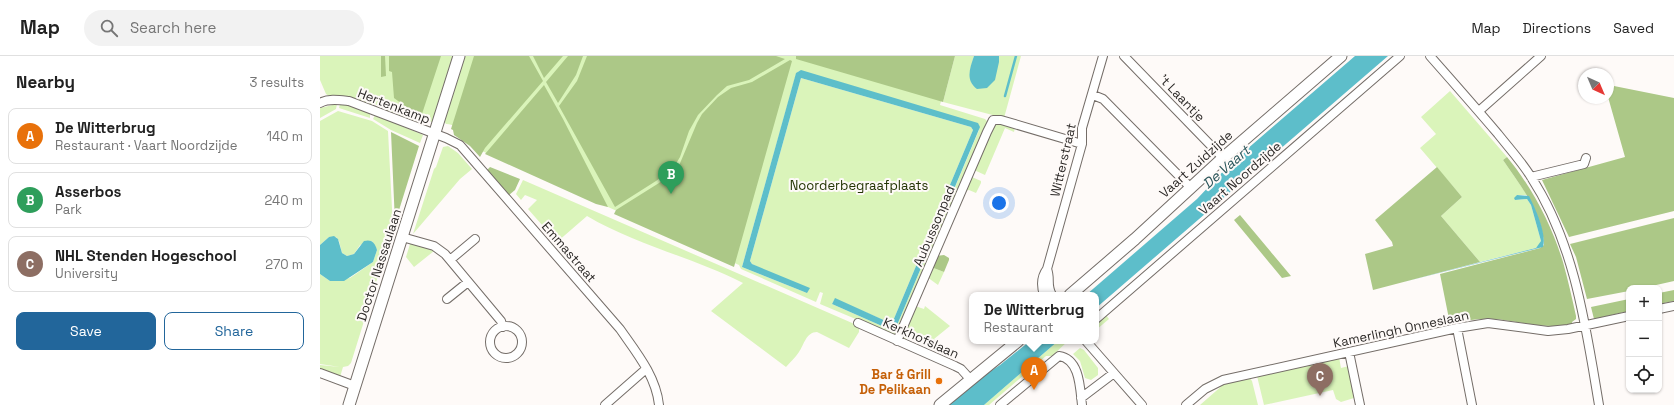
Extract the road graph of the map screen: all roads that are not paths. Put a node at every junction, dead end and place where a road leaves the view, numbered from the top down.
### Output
1 (459, 56) edge
2 (1103, 56) edge
3 (1124, 56) edge
4 (1341, 56) edge
5 (1400, 56) edge
6 (1430, 56) edge
7 (1541, 56) edge
8 (1093, 95) junction
9 (320, 103) edge
10 (1479, 111) junction
11 (435, 134) junction
12 (1082, 144) junction
13 (1220, 154) junction
14 (1586, 158) dead end
15 (1532, 177) junction
16 (1190, 187) junction
17 (402, 237) junction
18 (475, 239) dead end
19 (450, 260) junction
20 (1047, 269) junction
21 (468, 282) junction
22 (1044, 292) edge
23 (1051, 292) edge
24 (1073, 292) edge
25 (447, 299) dead end
26 (1674, 306) edge
27 (1662, 308) edge
28 (1099, 316) edge
29 (1626, 317) edge
30 (858, 323) dead end
31 (1585, 326) junction
32 (503, 327) dead end
33 (1457, 328) junction
34 (897, 341) junction
35 (1014, 344) edge
36 (1089, 344) edge
37 (1349, 352) junction
38 (646, 369) junction
39 (320, 373) edge
40 (1114, 373) junction
41 (970, 379) junction
42 (355, 386) junction
43 (1082, 402) edge
44 (349, 405) edge
45 (605, 405) edge
46 (659, 405) edge
47 (940, 405) edge
48 (1000, 405) edge
49 (1142, 405) edge
50 (1186, 405) edge
51 (1360, 405) edge
52 (1472, 405) edge
53 (1599, 405) edge

1 - 11 main road, Doctor Nassaulaan
2 - 8 street, Witterstraat
3 - 13 street, 't Laantje
4 - 13 main road, Vaart Zuidzijde
5 - 28 street, Vaart Noordzijde
6 - 10 street
7 - 10 street
8 - 12 street, Witterstraat
8 - 16 street
9 - 11 street, Hertenkamp
10 - 15 street
11 - 17 main road, Doctor Nassaulaan
11 - 38 street, Emmastraat
12 - 20 street, Witterstraat
12 - 34 street, Aubussonpad
13 - 16 main road, Vaart Zuidzijde
14 - 15 street
15 - 31 street
16 - 24 main road, Vaart Zuidzijde
17 - 19 street
17 - 42 main road, Doctor Nassaulaan
18 - 19 street
19 - 21 street
20 - 22 street, Witterstraat
20 - 23 street, Witterstraat
21 - 25 street
21 - 32 street
26 - 27 street
29 - 31 street, Kamerlingh Onneslaan
30 - 34 street, Kerkhofslaan
31 - 33 street, Kamerlingh Onneslaan
31 - 53 street
33 - 37 street, Kamerlingh Onneslaan
33 - 52 street
34 - 41 street, Kerkhofslaan
35 - 41 main road
36 - 40 street
37 - 50 street, Kamerlingh Onneslaan
37 - 51 street
38 - 45 street
38 - 46 street, Emmastraat
39 - 42 street
40 - 43 street
40 - 49 street
41 - 47 main road
42 - 44 main road, Doctor Nassaulaan
43 - 48 street

